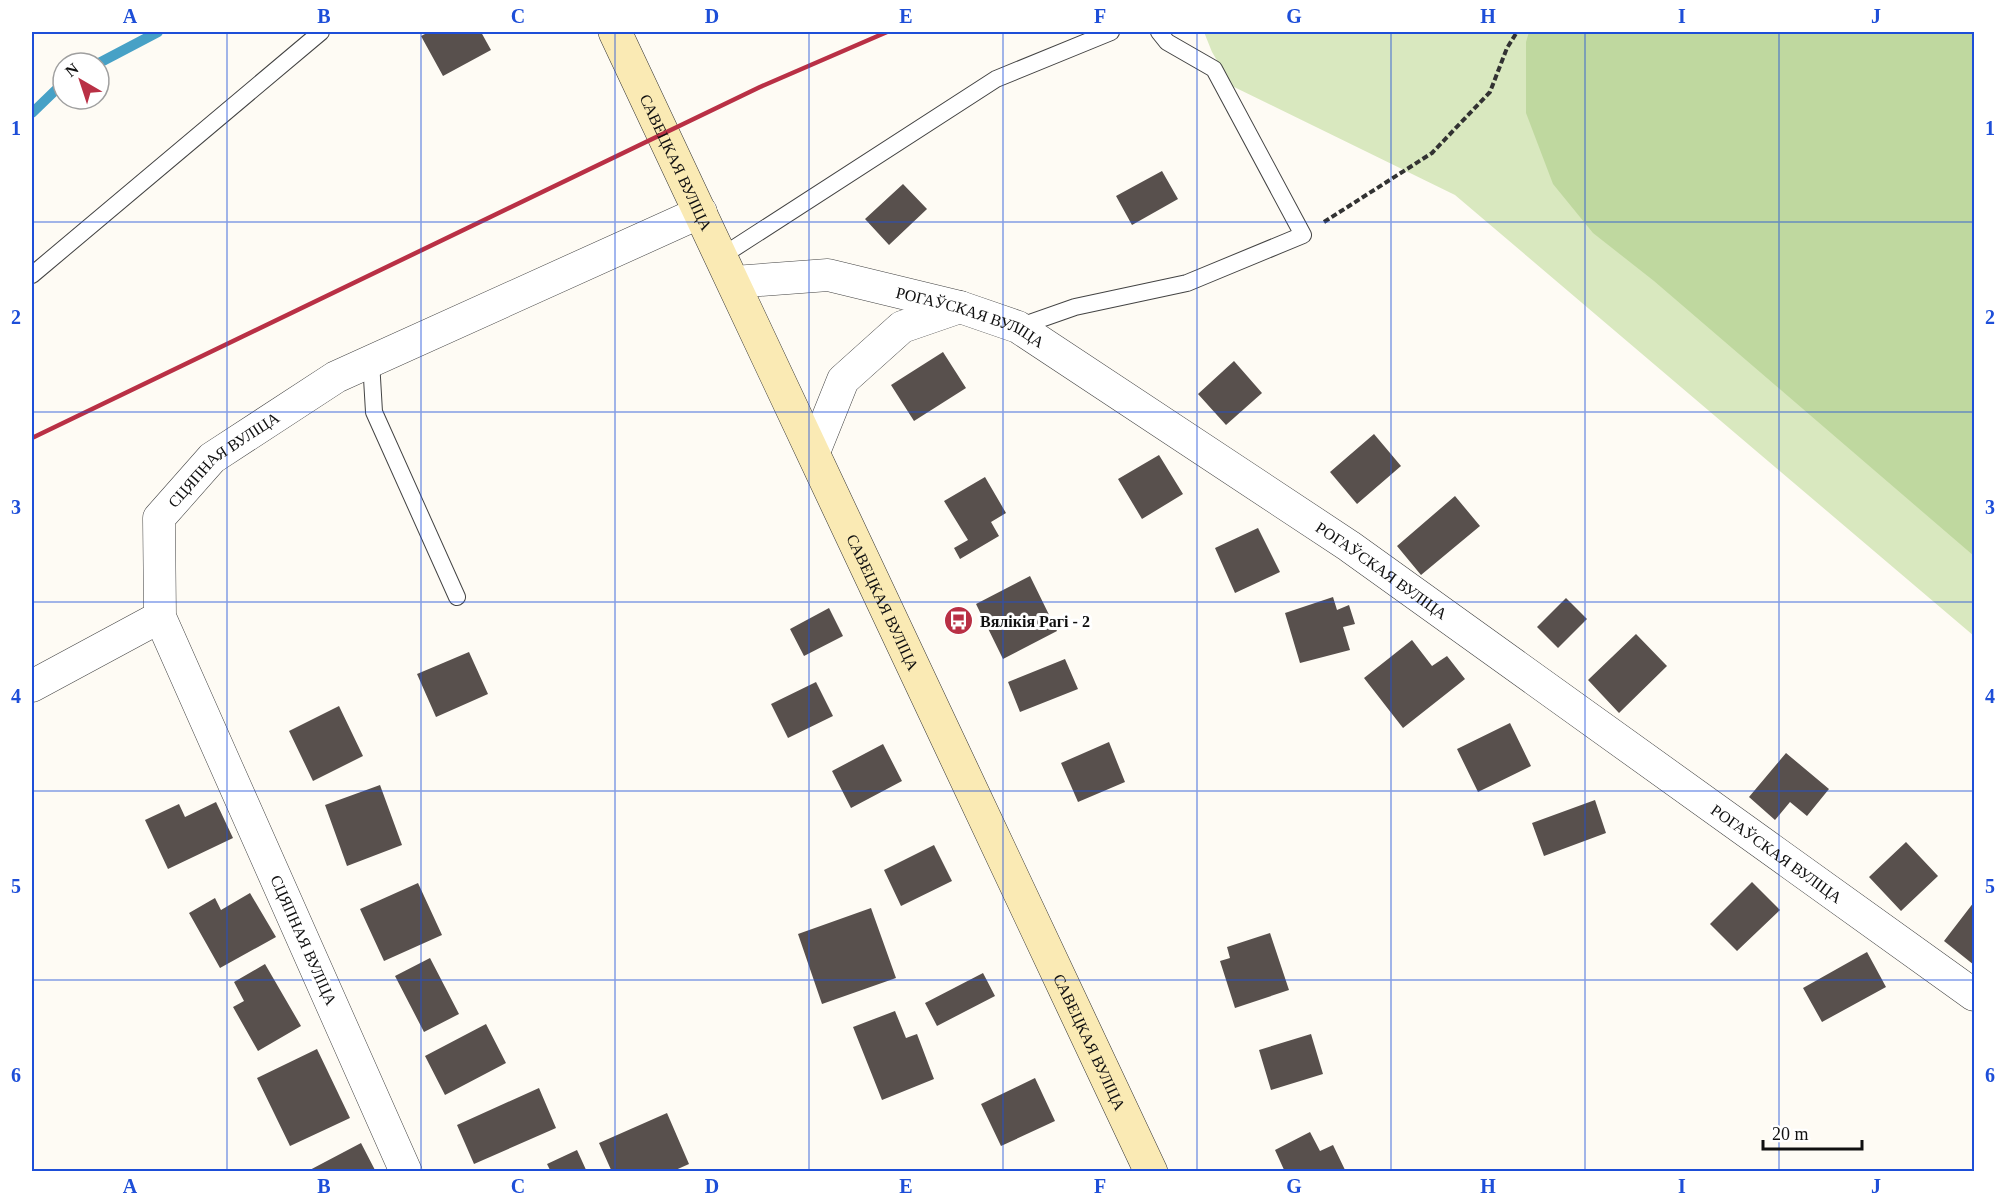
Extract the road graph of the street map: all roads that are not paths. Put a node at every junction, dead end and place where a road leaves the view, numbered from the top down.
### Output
1 (321, 32) edge
2 (615, 32) edge
3 (1111, 32) edge
4 (1159, 32) edge
5 (700, 212) junction
6 (728, 269) junction
7 (32, 275) edge
8 (960, 307) junction
9 (1018, 327) junction
10 (371, 361) junction
11 (814, 452) junction
12 (457, 597) dead end
13 (160, 617) junction
14 (32, 686) edge
15 (1974, 995) edge
16 (406, 1172) edge
17 (1151, 1172) edge

1 - 7 lane
2 - 5 main road, САВЕЦКАЯ ВУЛІЦА
3 - 6 lane
4 - 9 lane
5 - 6 main road, САВЕЦКАЯ ВУЛІЦА
5 - 10 street, СЦЯПНАЯ ВУЛІЦА
6 - 8 street, РОГАЎСКАЯ ВУЛІЦА
6 - 11 main road, САВЕЦКАЯ ВУЛІЦА
8 - 9 street, РОГАЎСКАЯ ВУЛІЦА
8 - 11 street
9 - 15 street, РОГАЎСКАЯ ВУЛІЦА
10 - 12 lane
10 - 13 street, СЦЯПНАЯ ВУЛІЦА
11 - 17 main road, САВЕЦКАЯ ВУЛІЦА
13 - 14 street
13 - 16 street, СЦЯПНАЯ ВУЛІЦА

